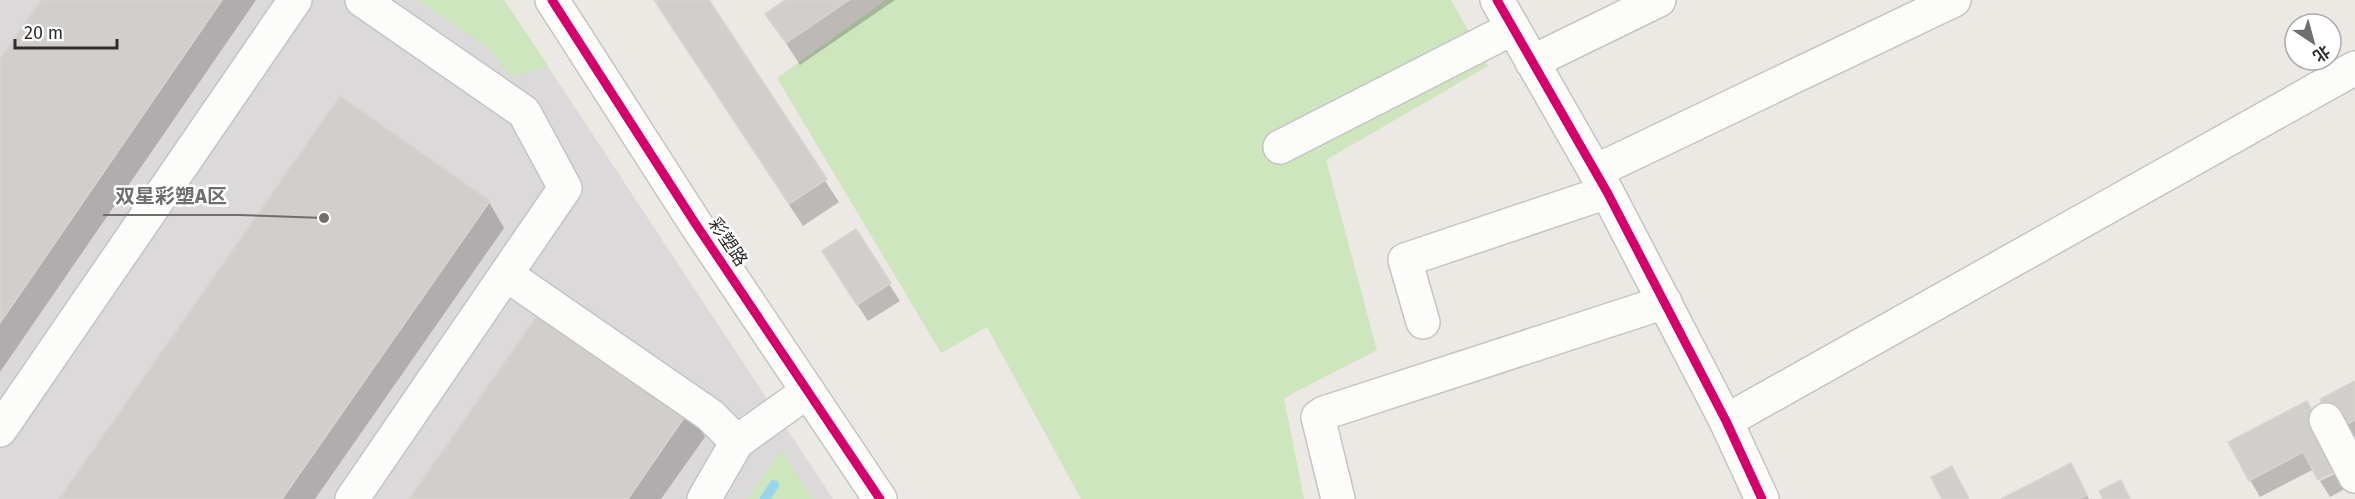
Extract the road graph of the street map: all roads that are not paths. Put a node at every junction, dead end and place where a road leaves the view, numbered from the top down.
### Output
1 (295, 0) edge
2 (362, 0) edge
3 (552, 0) edge
4 (1497, 0) edge
5 (1659, 0) edge
6 (1954, 0) edge
7 (1513, 28) junction
8 (1532, 62) junction
9 (2355, 68) edge
10 (1280, 147) dead end
11 (1601, 181) junction
12 (507, 275) junction
13 (1665, 302) junction
14 (1423, 322) dead end
15 (808, 391) junction
16 (2326, 420) dead end
17 (1726, 421) junction
18 (0, 430) edge
19 (737, 442) junction
20 (2355, 476) edge
21 (352, 499) edge
22 (704, 499) edge
23 (880, 499) edge
24 (1338, 499) edge
25 (1762, 499) edge

1 - 18 street
2 - 12 street
3 - 15 street, 彩塑路
4 - 7 street
5 - 8 street
6 - 11 street
7 - 8 street
7 - 10 street
8 - 11 street
9 - 17 street
11 - 13 street
11 - 14 street
12 - 19 street
12 - 21 street
13 - 17 street
13 - 24 street
15 - 19 street
15 - 23 street, 彩塑路
16 - 20 street
17 - 25 street
19 - 22 street

